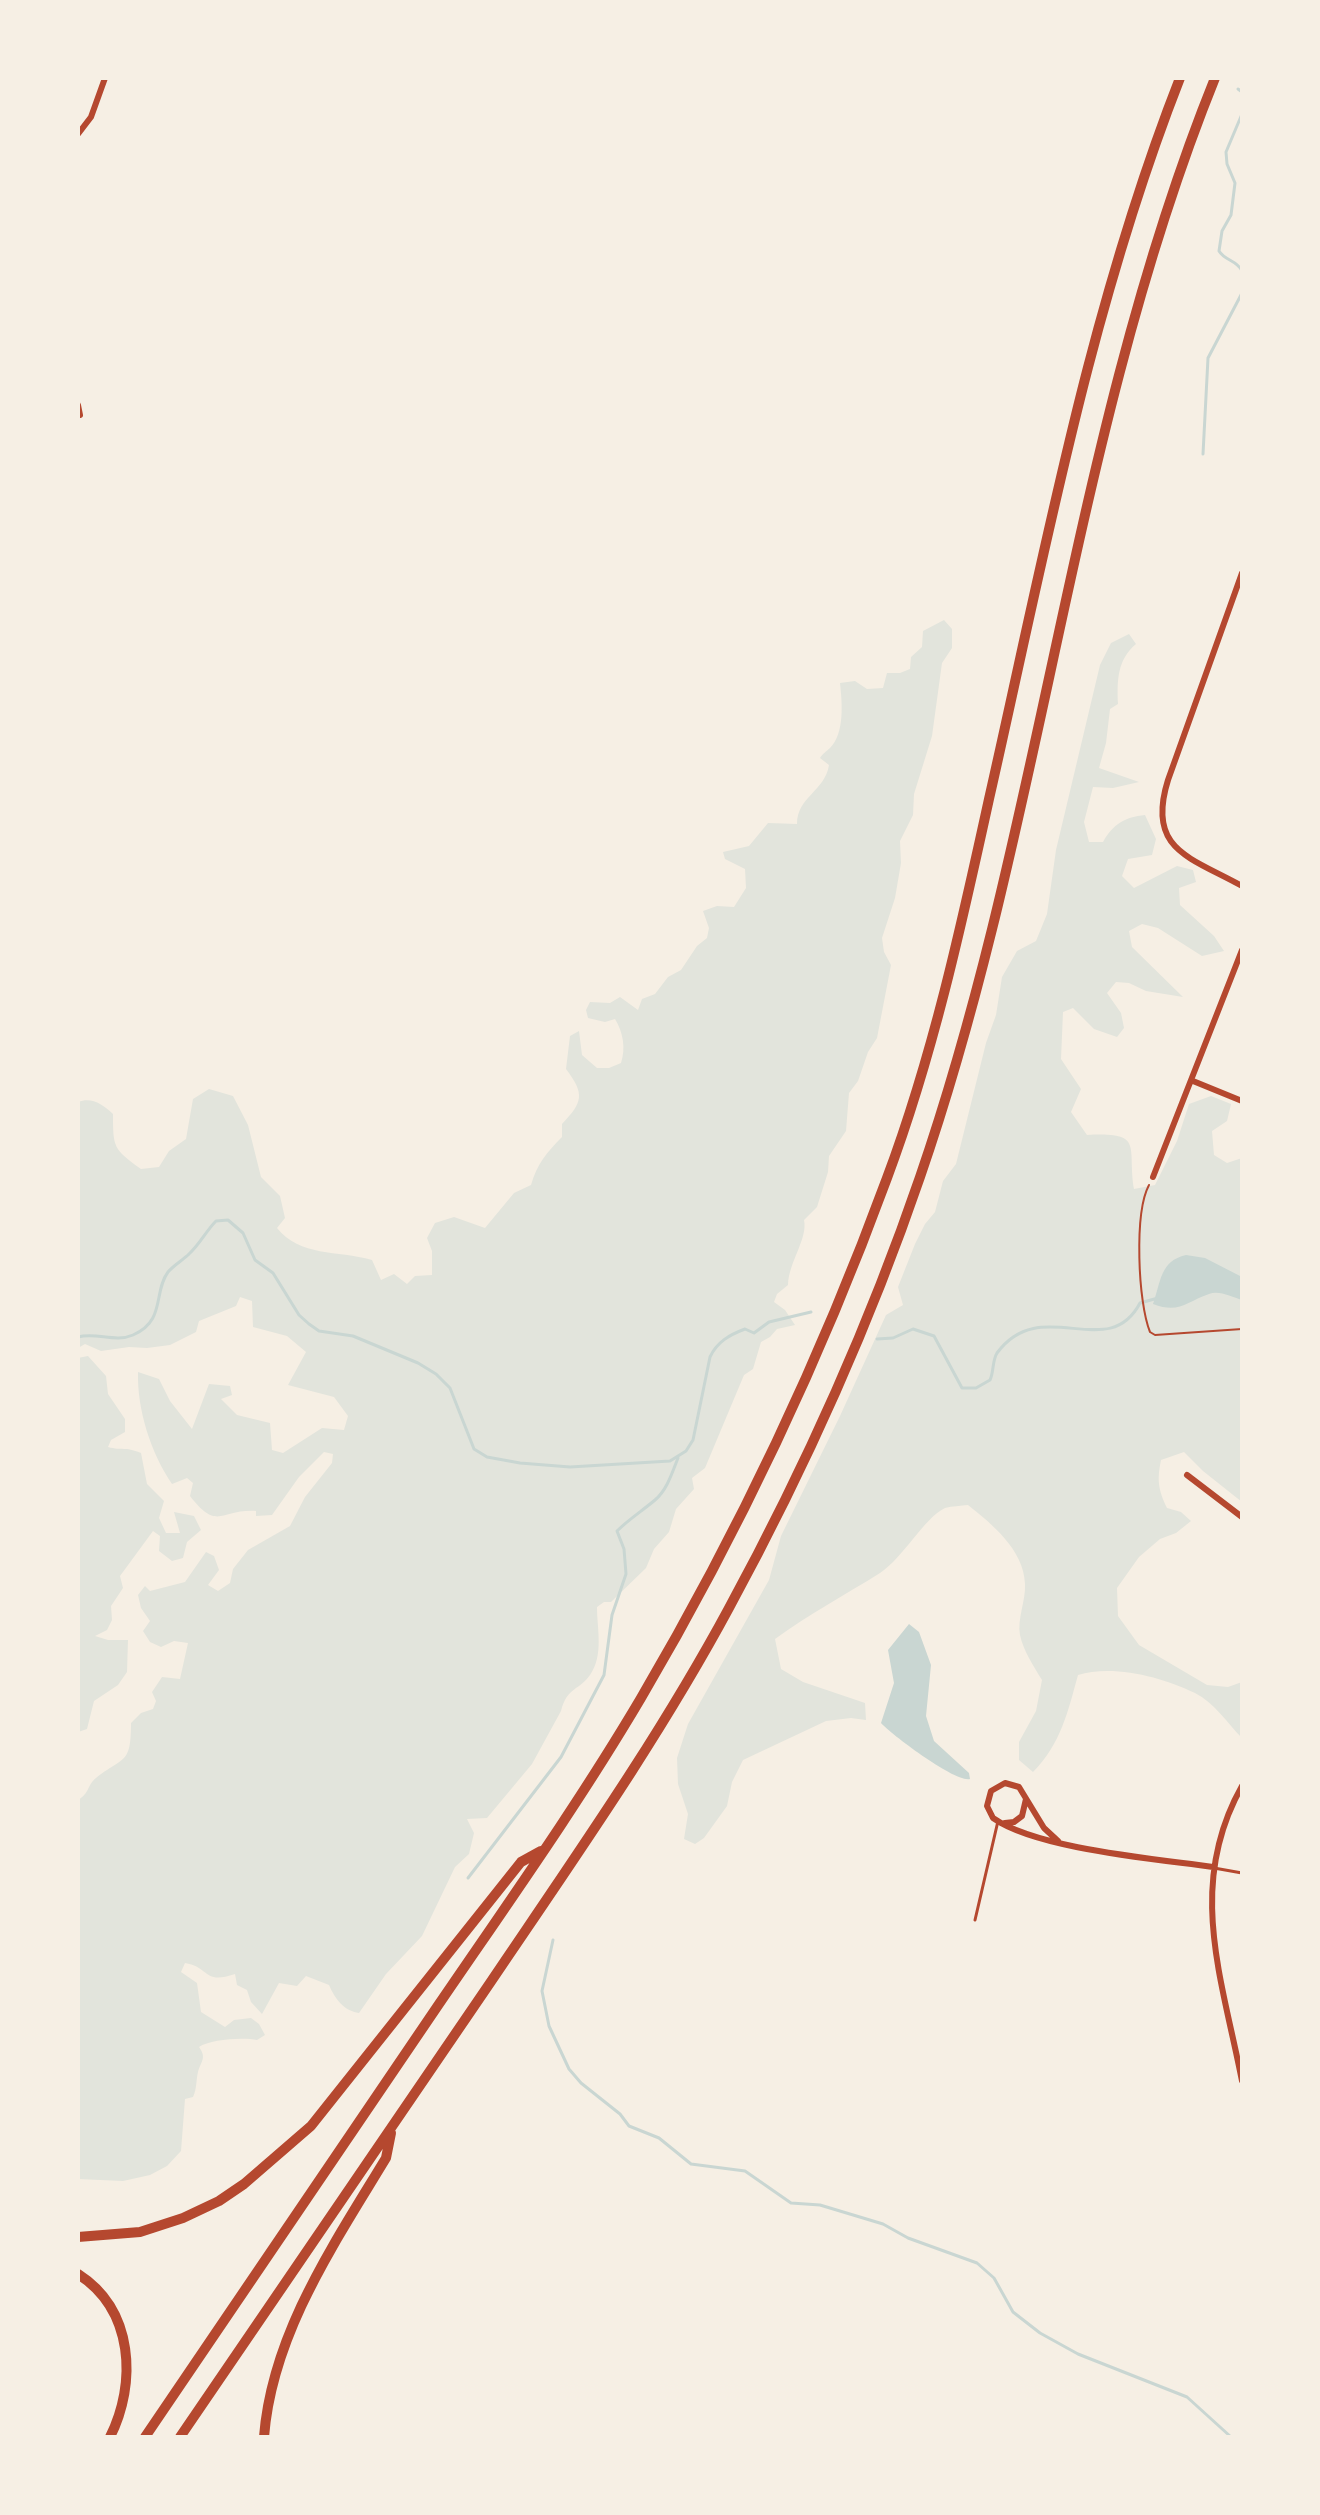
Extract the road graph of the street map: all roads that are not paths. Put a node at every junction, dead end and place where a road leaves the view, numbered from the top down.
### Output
1 (105, 78) edge
2 (1180, 78) edge
3 (1215, 78) edge
4 (78, 134) edge
5 (78, 405) edge
6 (80, 415) dead end
7 (1242, 573) edge
8 (1242, 886) edge
9 (1242, 950) edge
10 (1192, 1082) junction
11 (1242, 1101) edge
12 (1153, 1177) road end
13 (1187, 1475) dead end
14 (1242, 1517) edge
15 (1242, 1786) edge
16 (1023, 1792) junction
17 (998, 1821) junction
18 (1058, 1841) junction
19 (544, 1849) junction
20 (1213, 1868) junction
21 (1242, 1872) edge
22 (975, 1920) dead end
23 (1242, 2081) edge
24 (393, 2126) junction
25 (78, 2237) edge
26 (78, 2274) edge
27 (110, 2437) edge
28 (144, 2437) edge
29 (180, 2437) edge
30 (264, 2437) edge

1 - 4 street
2 - 19 highway
3 - 24 highway
5 - 6 street
7 - 8 street
9 - 10 street
10 - 11 street
10 - 12 street
13 - 14 street
15 - 20 street
16 - 17 street
16 - 17 street
16 - 18 street
17 - 18 street
17 - 22 lane
18 - 20 street
19 - 25 highway
19 - 28 highway
20 - 21 lane
20 - 23 street
24 - 29 highway
24 - 30 highway
26 - 27 highway

